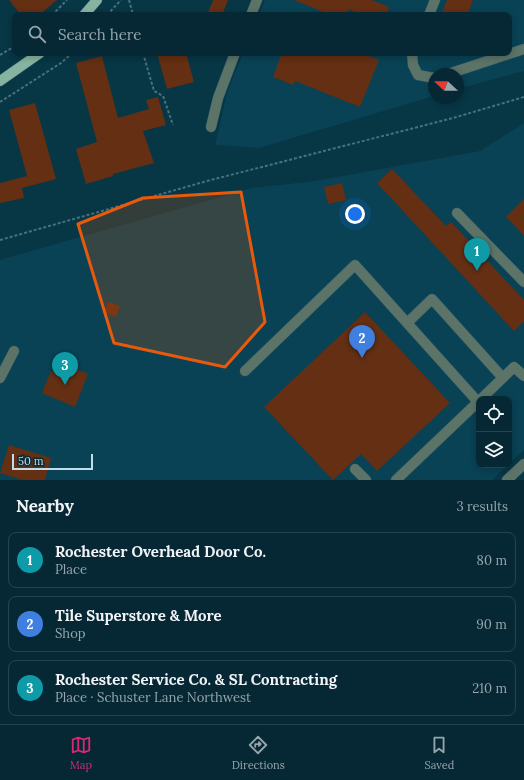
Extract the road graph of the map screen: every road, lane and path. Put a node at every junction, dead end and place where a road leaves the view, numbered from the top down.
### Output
1 (67, 0) edge
2 (97, 0) edge
3 (121, 0) edge
4 (129, 0) edge
5 (257, 0) edge
6 (436, 0) edge
7 (55, 12) edge
8 (87, 12) edge
9 (111, 12) edge
10 (132, 12) edge
11 (252, 12) edge
12 (430, 12) edge
13 (12, 48) edge
14 (524, 49) edge
15 (512, 53) edge
16 (0, 55) edge
17 (36, 56) edge
18 (68, 56) edge
19 (144, 56) edge
20 (234, 56) edge
21 (412, 56) edge
22 (503, 56) edge
23 (464, 69) edge
24 (428, 77) edge
25 (0, 81) edge
26 (524, 97) edge
27 (0, 102) edge
28 (173, 125) dead end
29 (211, 127) dead end
30 (457, 213) dead end
31 (0, 240) edge
32 (524, 282) edge
33 (407, 323) junction
34 (14, 351) dead end
35 (245, 371) dead end
36 (524, 376) edge
37 (0, 378) edge
38 (504, 378) junction
39 (484, 396) edge
40 (476, 398) edge
41 (476, 404) edge
42 (355, 469) dead end
43 (522, 470) edge
44 (366, 480) edge
45 (396, 480) edge
46 (507, 480) edge

1 - 7 path
2 - 8 main road
3 - 9 path
4 - 10 path
5 - 11 street
6 - 12 street
13 - 16 path
14 - 15 street
17 - 25 main road
18 - 27 path
19 - 28 path
20 - 29 street
21 - 24 street
22 - 23 street
26 - 31 path
30 - 32 street
33 - 35 street
33 - 38 street
33 - 40 street
34 - 37 street
36 - 38 street
38 - 39 street
41 - 45 street
42 - 44 street
43 - 46 street

